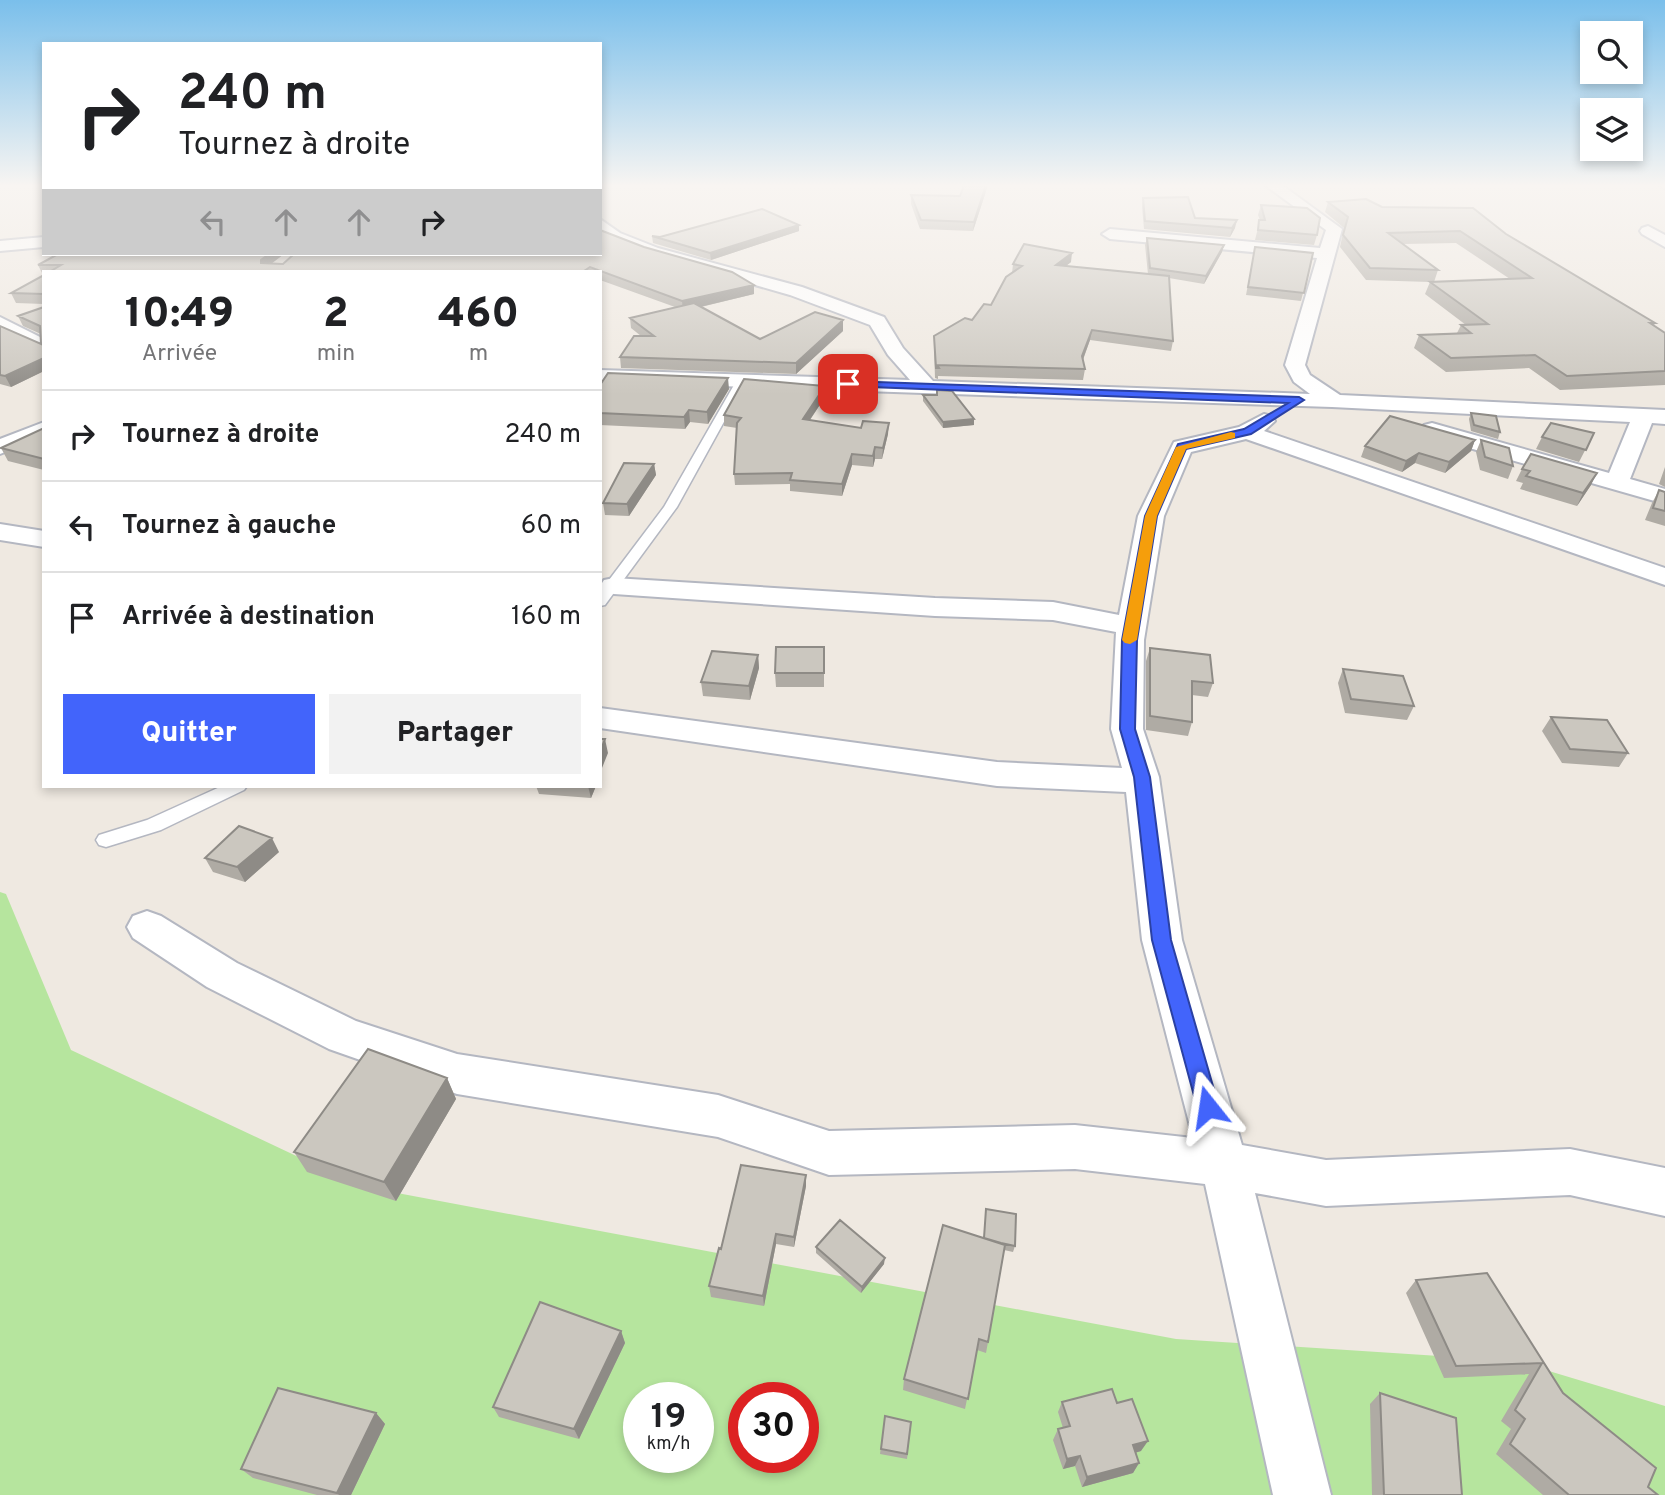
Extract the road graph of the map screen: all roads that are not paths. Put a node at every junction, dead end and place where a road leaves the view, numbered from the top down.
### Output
1 (1327, 254) edge
2 (666, 255) edge
3 (0, 323) edge
4 (42, 346) edge
5 (602, 376) edge
6 (742, 380) junction
7 (928, 388) junction
8 (1299, 400) junction
9 (1332, 401) junction
10 (1654, 417) edge
11 (42, 430) edge
12 (1247, 432) junction
13 (0, 447) edge
14 (1617, 483) junction
15 (1665, 497) edge
16 (0, 533) edge
17 (42, 539) edge
18 (1577, 546) junction
19 (1665, 577) edge
20 (607, 594) edge
21 (1665, 596) edge
22 (1132, 626) junction
23 (602, 718) edge
24 (1142, 781) junction
25 (234, 788) edge
26 (106, 840) dead end
27 (147, 927) dead end
28 (1224, 1164) junction
29 (1665, 1192) edge
30 (1302, 1495) edge

1 - 9 street
2 - 7 street
3 - 4 street
5 - 6 street
6 - 7 street
6 - 20 lane
7 - 8 street
8 - 9 street
8 - 12 street
9 - 10 street
9 - 14 street
10 - 14 street
11 - 13 street
12 - 18 street
12 - 22 street
14 - 15 street
16 - 17 street
18 - 19 street
18 - 21 street
20 - 22 street
22 - 24 street
23 - 24 street
24 - 28 street
25 - 26 lane
27 - 28 street
28 - 29 street
28 - 30 street

